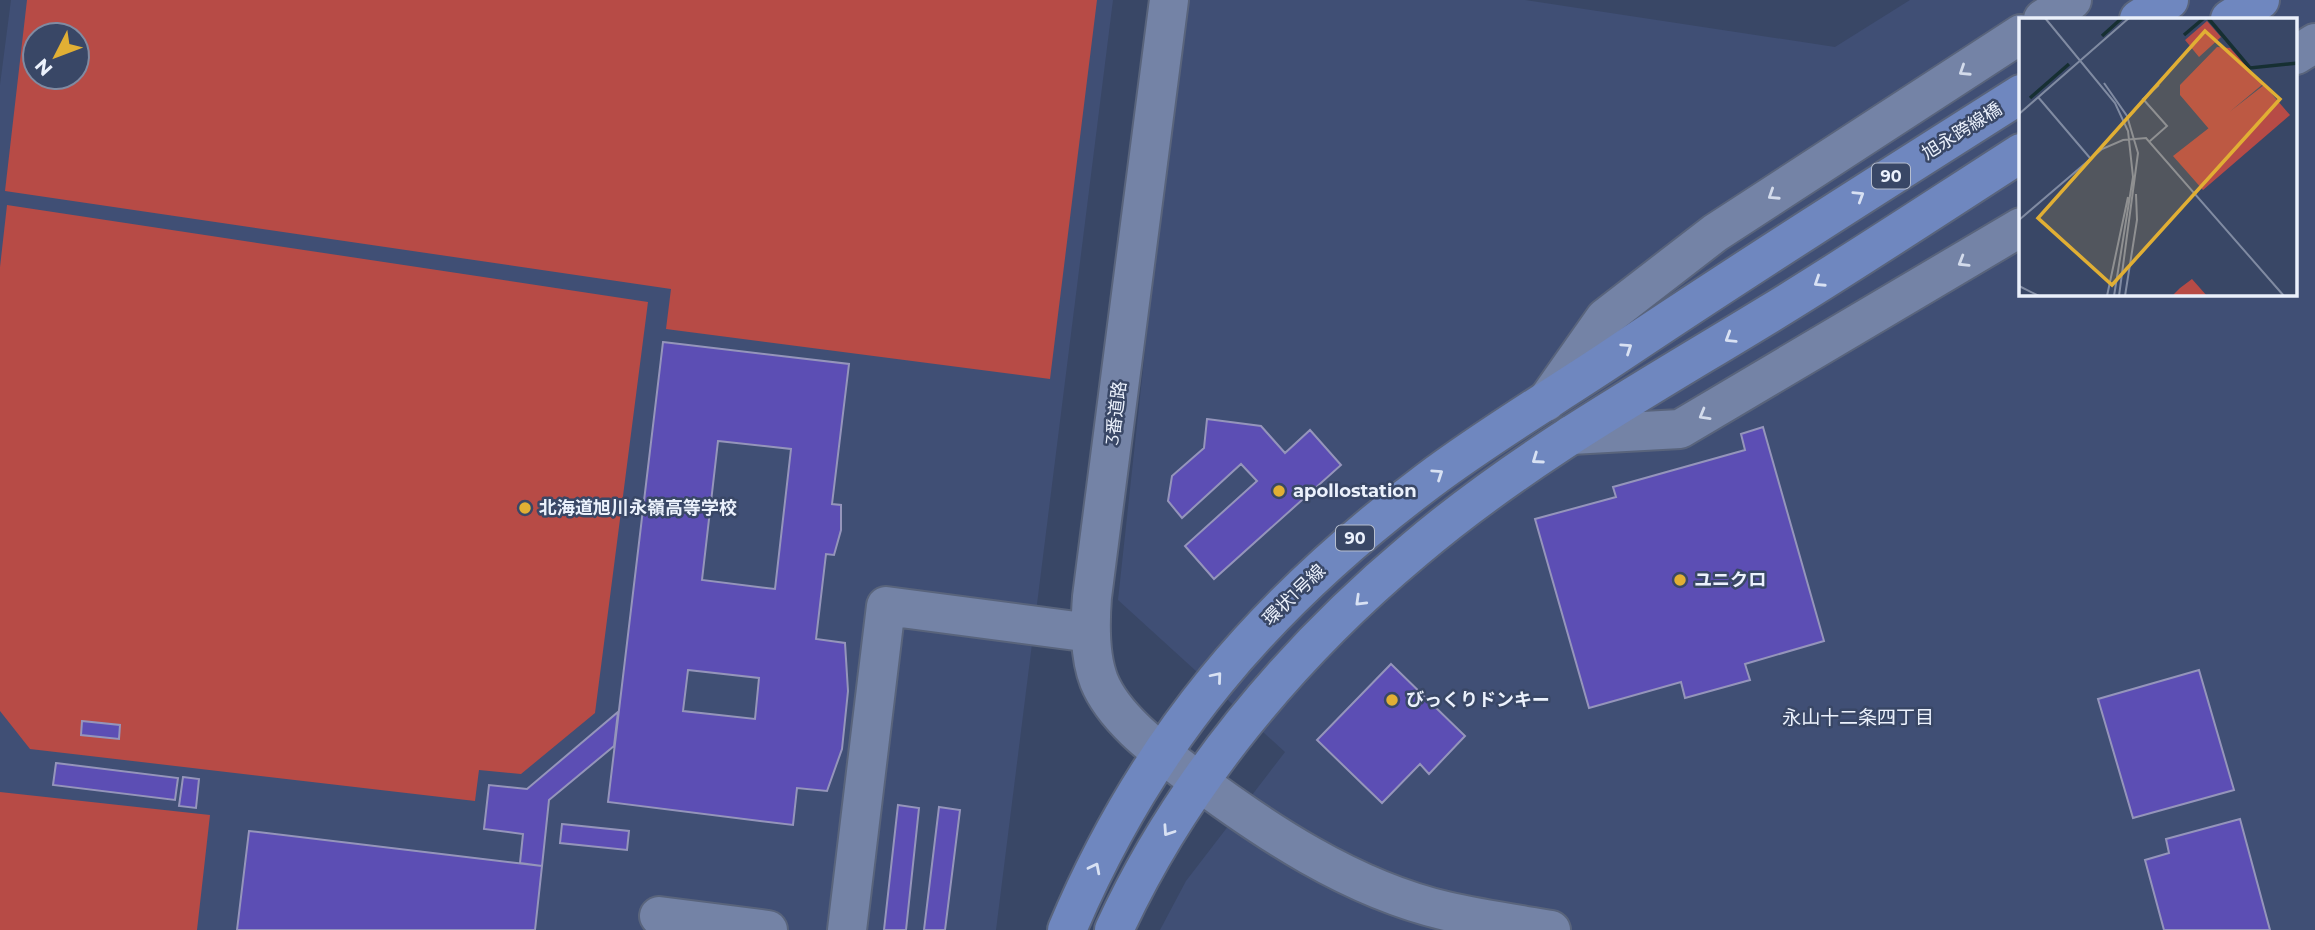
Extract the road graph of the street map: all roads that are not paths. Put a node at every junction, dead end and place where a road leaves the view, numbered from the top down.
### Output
1 (1169, 0) edge
2 (2072, 0) edge
3 (2169, 0) edge
4 (2260, 0) edge
5 (2045, 18) edge
6 (2141, 18) edge
7 (2232, 18) edge
8 (2019, 35) edge
9 (2315, 43) edge
10 (2298, 54) edge
11 (2019, 95) edge
12 (2019, 154) edge
13 (2019, 228) edge
14 (1760, 259) joint
15 (1545, 403) junction
16 (1571, 435) junction
17 (1091, 633) junction
18 (1160, 752) junction
19 (1201, 783) junction
20 (659, 916) dead end
21 (768, 930) edge
22 (847, 930) edge
23 (1066, 930) edge
24 (1114, 930) edge
25 (1551, 930) edge

1 - 17 street, 3番道路
2 - 5 street
3 - 6 main road
4 - 7 main road
8 -> 15 street
9 - 10 street
14 -> 11 main road, 旭永跨線橋 / 90
12 -> 16 main road
13 -> 16 street
15 -> 14 main road, 環状1号線 / 90
18 -> 15 main road, 環状1号線 / 90
16 -> 19 main road
17 - 18 street, 3番道路
17 - 22 street
18 - 19 street, 3番道路
23 -> 18 main road, 環状1号線 / 90
19 -> 24 main road
19 - 25 street, 3番道路
20 - 21 street

